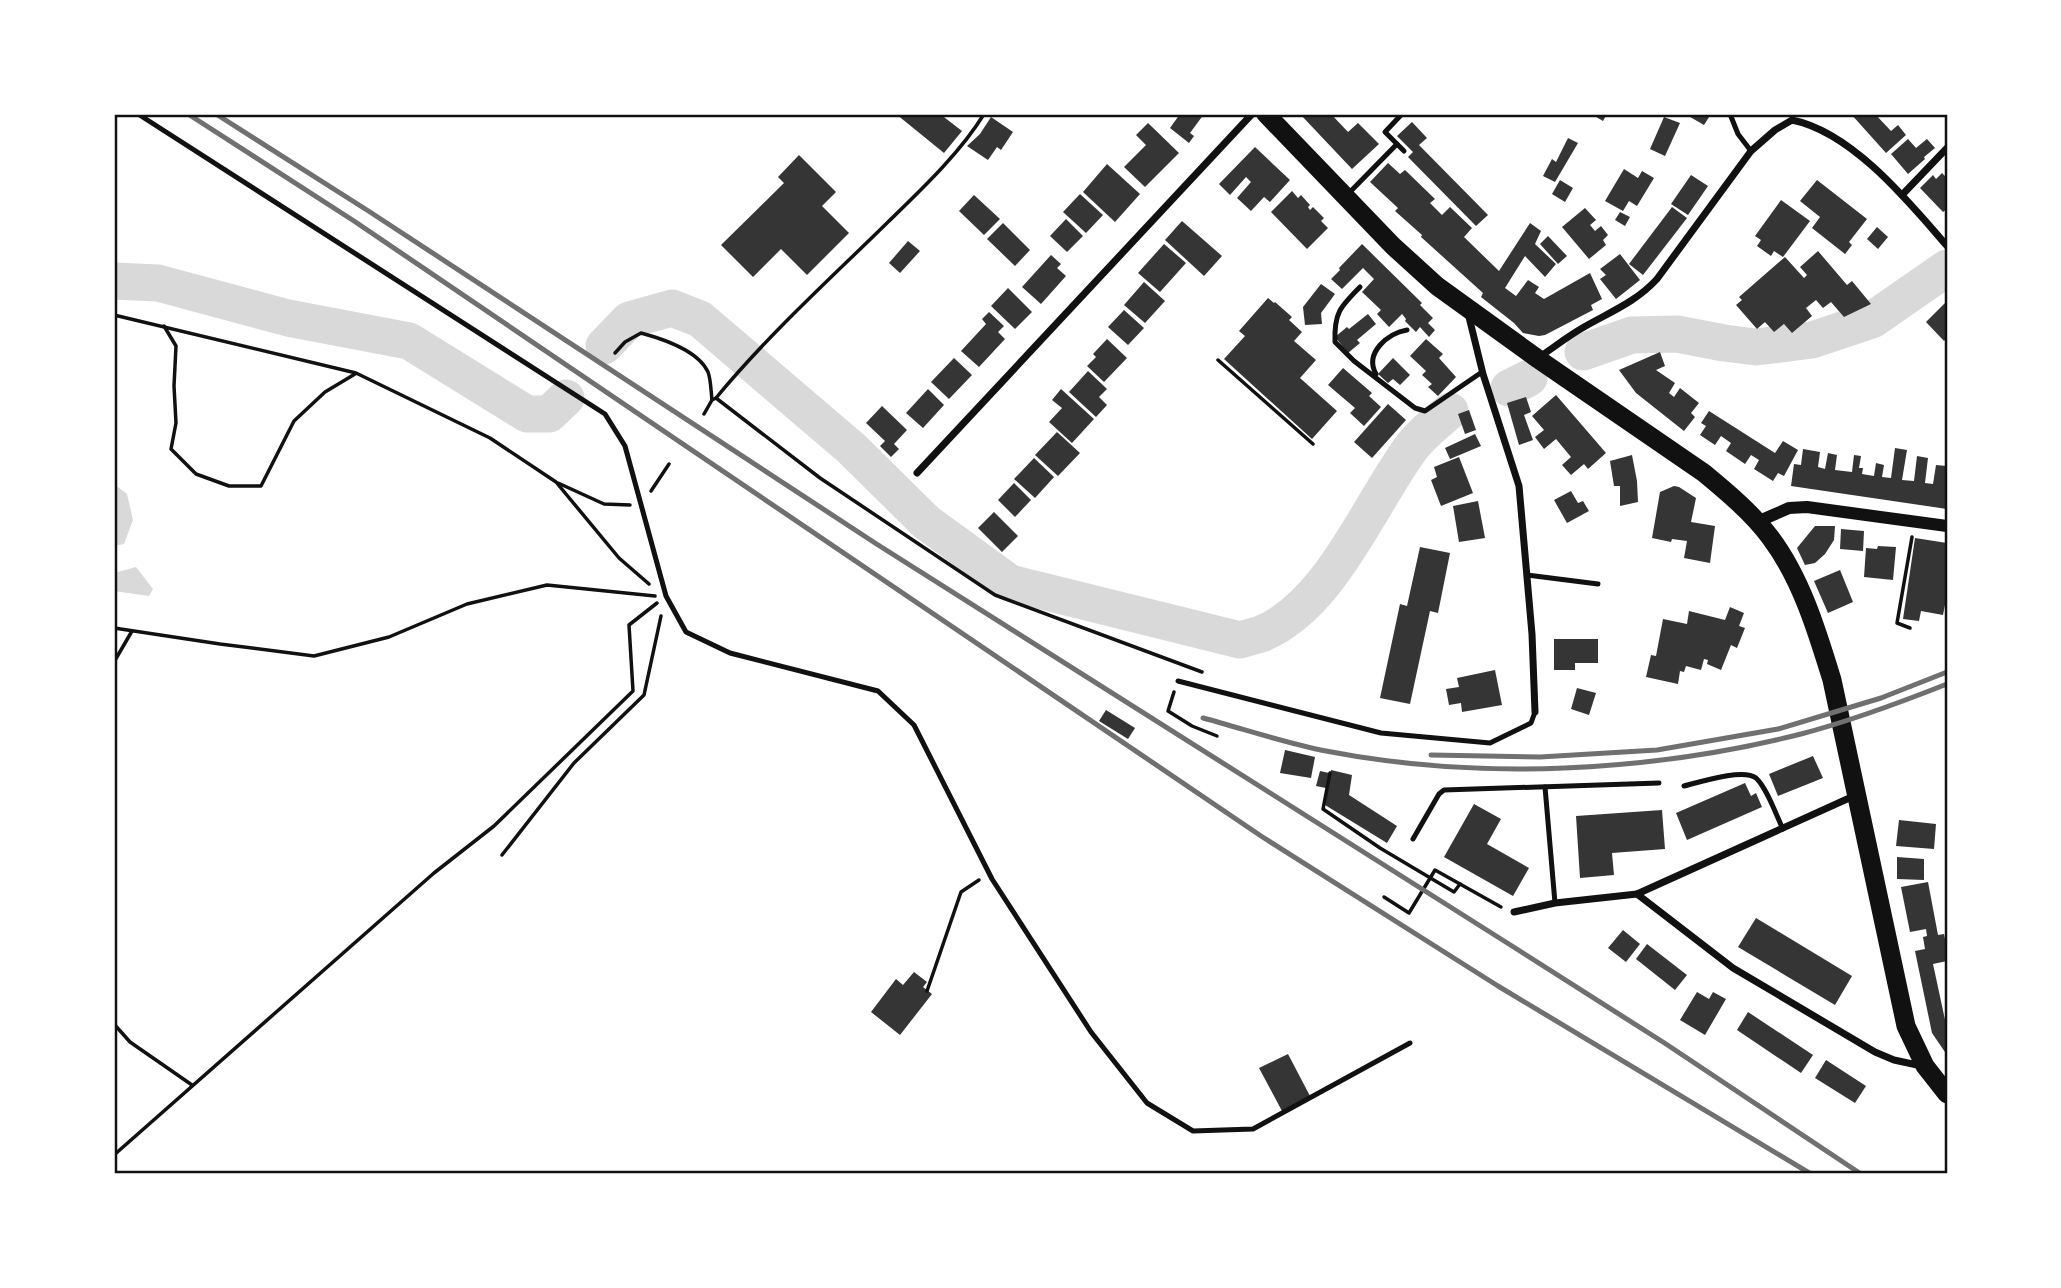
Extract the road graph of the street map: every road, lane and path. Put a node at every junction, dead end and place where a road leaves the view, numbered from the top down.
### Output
1 (138, 114) edge
2 (984, 114) edge
3 (1252, 114) edge
4 (1266, 114) edge
5 (1402, 114) edge
6 (1730, 114) edge
7 (1397, 144) junction
8 (1947, 148) edge
9 (1751, 150) junction
10 (1404, 151) dead end
11 (1902, 195) junction
12 (1345, 197) junction
13 (1947, 246) edge
14 (1360, 287) dead end
15 (1467, 309) junction
16 (114, 315) edge
17 (164, 326) junction
18 (1407, 330) dead end
19 (615, 353) dead end
20 (1218, 360) dead end
21 (1540, 360) junction
22 (356, 373) junction
23 (1483, 373) junction
24 (1377, 377) junction
25 (714, 399) junction
26 (704, 414) dead end
27 (1312, 444) dead end
28 (669, 464) dead end
29 (917, 473) dead end
30 (556, 482) junction
31 (641, 506) junction
32 (1757, 522) junction
33 (1915, 522) junction
34 (1947, 526) edge
35 (1527, 575) junction
36 (1598, 584) dead end
37 (665, 597) junction
38 (114, 628) edge
39 (1910, 628) dead end
40 (132, 631) junction
41 (114, 662) edge
42 (1210, 675) dead end
43 (1178, 681) joint
44 (1535, 712) joint
45 (1217, 736) dead end
46 (1330, 773) dead end
47 (1660, 783) dead end
48 (1684, 786) dead end
49 (1545, 787) junction
50 (1857, 795) junction
51 (1783, 829) junction
52 (1413, 839) dead end
53 (502, 855) dead end
54 (989, 873) junction
55 (1460, 884) junction
56 (1637, 894) junction
57 (1384, 897) dead end
58 (1555, 903) junction
59 (1514, 912) joint
60 (927, 991) dead end
61 (114, 1024) edge
62 (1410, 1043) dead end
63 (1926, 1066) junction
64 (192, 1085) junction
65 (1947, 1094) edge
66 (114, 1155) edge

1 - 31 lane
2 - 25 path
3 - 29 street
4 - 12 highway
5 - 7 lane
6 - 9 lane
7 - 10 lane
7 - 12 lane
8 - 11 street
9 - 11 street
9 - 21 street
11 - 13 street
12 - 15 highway
14 - 24 lane
15 - 21 highway
15 - 23 street
16 - 17 path
17 - 22 path
17 - 22 path
18 - 24 lane
19 - 25 path
20 - 27 path
21 - 32 highway
22 - 30 path
23 - 24 lane
23 - 35 street
25 - 26 path
25 - 42 path
28 - 31 path
30 - 31 path
30 - 37 path
31 - 37 lane
32 - 33 street
32 - 50 highway
33 - 34 street
33 - 39 path
35 - 36 lane
35 - 44 street
37 - 40 path
37 - 53 path
37 - 54 lane
37 - 64 path
38 - 40 path
40 - 41 path
43 - 44 lane
43 - 45 path
46 - 55 path
47 - 49 lane
48 - 51 lane
49 - 52 lane
49 - 58 lane
50 - 51 street
50 - 63 highway
51 - 56 street
54 - 60 path
54 - 62 lane
55 - 57 path
55 - 59 path
56 - 58 street
56 - 63 street
58 - 59 street
61 - 64 path
63 - 65 highway
64 - 66 path

